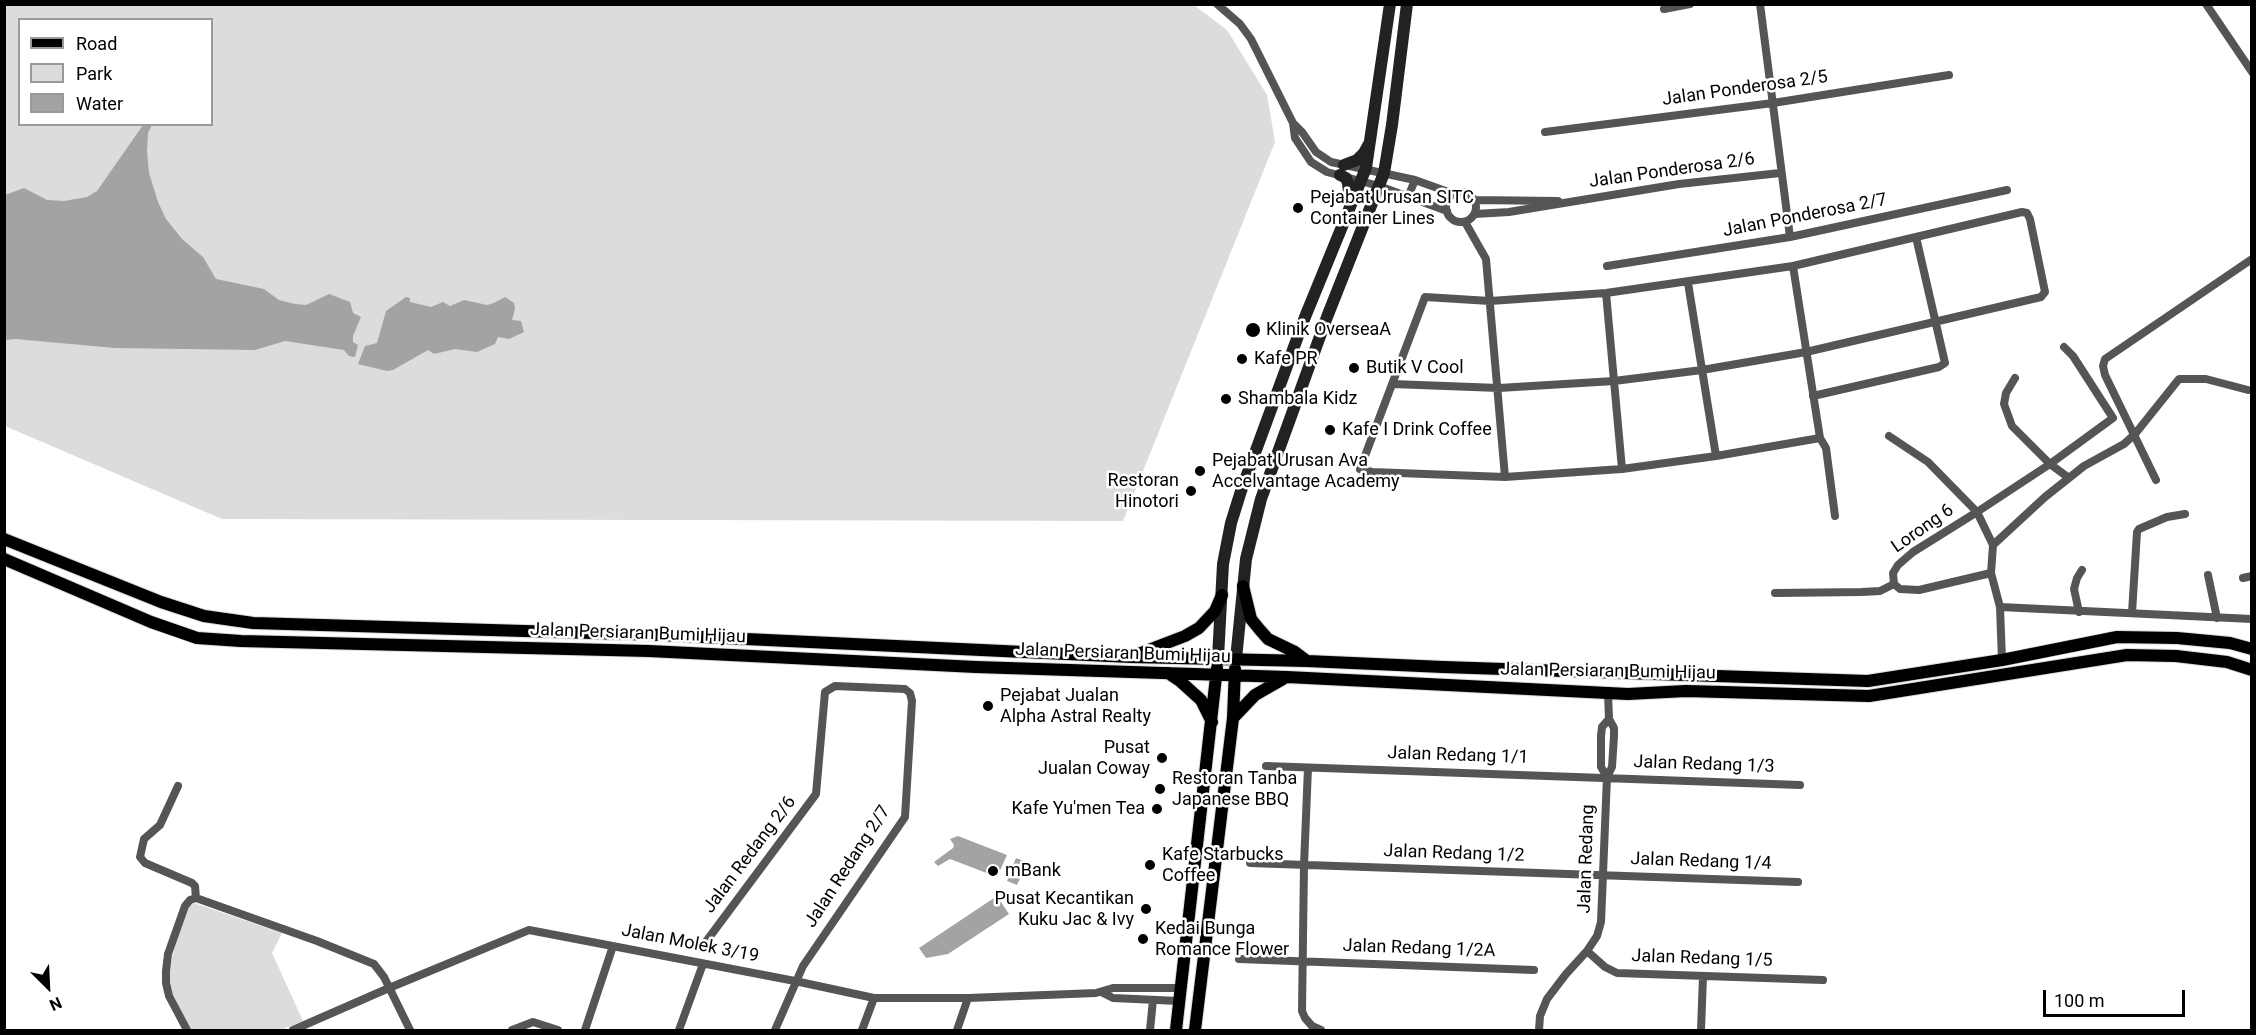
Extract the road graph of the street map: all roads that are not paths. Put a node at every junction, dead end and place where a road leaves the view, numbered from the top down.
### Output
1 (1216, 4) edge
2 (1390, 4) edge
3 (1407, 4) edge
4 (1690, 4) edge
5 (1760, 4) edge
6 (2206, 4) edge
7 (1664, 9) dead end
8 (2252, 72) edge
9 (1949, 75) dead end
10 (1773, 103) junction
11 (1545, 132) dead end
12 (1371, 141) junction
13 (1366, 168) junction
14 (1342, 170) junction
15 (1384, 173) junction
16 (1780, 173) junction
17 (1415, 180) junction
18 (1361, 181) junction
19 (1379, 186) junction
20 (2007, 190) dead end
21 (1454, 194) junction
22 (1408, 197) junction
23 (1498, 199) junction
24 (1518, 199) junction
25 (1475, 200) junction
26 (1568, 202) junction
27 (1350, 203) junction
28 (1447, 211) junction
29 (1519, 211) junction
30 (1498, 213) junction
31 (1475, 214) junction
32 (1465, 222) junction
33 (1790, 237) junction
34 (1916, 237) junction
35 (2252, 259) edge
36 (1607, 266) dead end
37 (1793, 266) junction
38 (1688, 283) junction
39 (1606, 293) junction
40 (1490, 301) junction
41 (1936, 321) junction
42 (2064, 347) dead end
43 (1806, 352) junction
44 (1702, 370) junction
45 (2015, 378) dead end
46 (1614, 381) junction
47 (1392, 384) junction
48 (1499, 388) junction
49 (2248, 390) dead end
50 (1813, 396) junction
51 (2135, 434) junction
52 (1889, 436) dead end
53 (1820, 438) junction
54 (1716, 456) junction
55 (2050, 464) junction
56 (1622, 469) junction
57 (1505, 477) junction
58 (2069, 478) junction
59 (2156, 480) dead end
60 (1977, 512) junction
61 (2185, 514) dead end
62 (1835, 516) dead end
63 (4, 539) edge
64 (1993, 545) junction
65 (4, 559) edge
66 (2082, 570) dead end
67 (1991, 573) junction
68 (2208, 575) dead end
69 (1894, 584) junction
70 (1243, 586) junction
71 (1775, 593) dead end
72 (1222, 595) junction
73 (2000, 608) junction
74 (2079, 612) junction
75 (2132, 613) junction
76 (2217, 618) junction
77 (2252, 619) edge
78 (754, 640) junction
79 (869, 645) junction
80 (2252, 649) edge
81 (751, 656) junction
82 (1131, 657) junction
83 (1218, 658) junction
84 (1236, 659) junction
85 (2002, 660) junction
86 (1307, 661) junction
87 (867, 662) junction
88 (1552, 670) junction
89 (2252, 670) edge
90 (1168, 673) junction
91 (1655, 674) junction
92 (1217, 675) junction
93 (1235, 676) junction
94 (1287, 677) junction
95 (910, 693) joint
96 (1608, 693) junction
97 (1233, 718) junction
98 (1609, 719) junction
99 (1212, 723) junction
100 (1266, 766) dead end
101 (1308, 768) junction
102 (1607, 777) junction
103 (178, 786) dead end
104 (1800, 786) dead end
105 (1250, 863) dead end
106 (1304, 865) junction
107 (1602, 876) junction
108 (1798, 882) dead end
109 (196, 898) junction
110 (705, 943) dead end
111 (613, 946) junction
112 (1587, 951) junction
113 (1239, 959) dead end
114 (1302, 960) junction
115 (703, 964) junction
116 (1534, 970) dead end
117 (1703, 976) junction
118 (1823, 980) dead end
119 (795, 981) junction
120 (389, 988) junction
121 (1101, 992) junction
122 (1180, 995) junction
123 (874, 998) junction
124 (969, 998) junction
125 (1153, 1000) junction
126 (187, 1030) edge
127 (293, 1030) edge
128 (410, 1030) edge
129 (512, 1030) edge
130 (558, 1030) edge
131 (585, 1030) edge
132 (679, 1030) edge
133 (775, 1030) edge
134 (862, 1030) edge
135 (957, 1030) edge
136 (1150, 1030) edge
137 (1176, 1030) edge
138 (1195, 1030) edge
139 (1321, 1030) edge
140 (1539, 1030) edge
141 (1701, 1030) edge

1 - 14 street
2 - 12 main road
3 - 15 main road
4 - 7 street
5 - 10 street
6 - 8 street
9 - 10 street, Jalan Ponderosa 2/5
10 - 11 street, Jalan Ponderosa 2/5
10 - 16 street
12 - 13 main road
12 - 14 main road
13 - 14 street
13 - 15 street
13 - 18 main road
14 - 18 street
14 - 27 main road
15 - 17 street
15 - 19 main road
16 - 26 street, Jalan Ponderosa 2/6
16 - 33 street
17 - 21 street
17 - 22 street
18 - 19 street
18 - 27 main road
19 - 22 street
19 - 70 main road
20 - 33 street, Jalan Ponderosa 2/7
21 - 25 street
21 - 28 street
22 - 28 street
23 - 24 street, Jalan Ponderosa 2/6
23 - 25 street, Jalan Ponderosa 2/6
23 - 30 street
24 - 26 street, Jalan Ponderosa 2/6
24 - 29 street
25 - 31 street
26 - 29 street, Jalan Ponderosa 2/6
27 - 72 main road
28 - 32 street
29 - 30 street, Jalan Ponderosa 2/6
30 - 31 street, Jalan Ponderosa 2/6
31 - 32 street
32 - 40 street
33 - 36 street, Jalan Ponderosa 2/7
34 - 37 street
34 - 41 street
34 - 41 street
35 - 51 street
37 - 38 street
37 - 43 street
38 - 39 street
38 - 44 street
39 - 40 street
39 - 46 street
40 - 47 street
40 - 48 street
41 - 43 street
41 - 50 street
42 - 55 street
43 - 44 street
43 - 50 street
44 - 46 street
44 - 54 street
45 - 55 street
46 - 48 street
46 - 56 street
47 - 48 street
47 - 57 street
48 - 57 street
49 - 51 street
50 - 53 street
51 - 58 street
51 - 59 street
52 - 60 street
53 - 54 street
53 - 62 street
54 - 56 street
55 - 58 street
55 - 60 street
56 - 57 street
58 - 64 street
60 - 64 street, Lorong 6
60 - 69 street, Lorong 6
61 - 75 street
63 - 78 main road, Jalan Persiaran Bumi Hijau
64 - 67 street
65 - 81 main road, Jalan Persiaran Bumi Hijau
66 - 74 street
67 - 69 street, Lorong 6
67 - 73 street
68 - 76 street
69 - 71 street
70 - 84 main road
70 - 86 main road
72 - 82 main road
72 - 83 main road
73 - 74 street
73 - 85 street
74 - 75 street
75 - 76 street
76 - 77 street
78 - 79 main road, Jalan Persiaran Bumi Hijau
78 - 81 main road
79 - 82 main road, Jalan Persiaran Bumi Hijau
79 - 87 main road
80 - 85 main road, Jalan Persiaran Bumi Hijau
81 - 87 main road, Jalan Persiaran Bumi Hijau
82 - 83 main road, Jalan Persiaran Bumi Hijau
83 - 84 main road, Jalan Persiaran Bumi Hijau
83 - 92 main road
84 - 86 main road, Jalan Persiaran Bumi Hijau
84 - 93 main road
85 - 91 main road, Jalan Persiaran Bumi Hijau
86 - 88 main road, Jalan Persiaran Bumi Hijau
87 - 90 main road, Jalan Persiaran Bumi Hijau
88 - 91 main road, Jalan Persiaran Bumi Hijau
88 - 96 main road
89 - 96 main road, Jalan Persiaran Bumi Hijau
90 - 92 main road, Jalan Persiaran Bumi Hijau
90 - 99 main road
91 - 96 main road
92 - 93 main road, Jalan Persiaran Bumi Hijau
92 - 99 main road
93 - 94 main road, Jalan Persiaran Bumi Hijau
93 - 97 main road
94 - 96 main road, Jalan Persiaran Bumi Hijau
94 - 97 main road
95 - 110 street, Jalan Redang 2/6
95 - 119 street, Jalan Redang 2/7
96 - 98 street, Jalan Redang
97 - 138 main road
98 - 102 street, Jalan Redang
98 - 102 street, Jalan Redang
99 - 122 main road
100 - 101 street, Jalan Redang 1/1
101 - 102 street, Jalan Redang 1/1
101 - 106 street
102 - 104 street, Jalan Redang 1/3
102 - 107 street, Jalan Redang
103 - 109 street
105 - 106 street
106 - 107 street, Jalan Redang 1/2
106 - 114 street
107 - 108 street, Jalan Redang 1/4
107 - 112 street, Jalan Redang
109 - 120 street
109 - 126 street
111 - 115 street, Jalan Molek 3/19
111 - 120 street, Jalan Molek 3/19
111 - 131 street
112 - 117 street, Jalan Redang 1/5
112 - 140 street, Jalan Redang
113 - 114 street
114 - 116 street, Jalan Redang 1/2A
114 - 139 street
115 - 119 street, Jalan Molek 3/19
115 - 132 street
117 - 118 street, Jalan Redang 1/5
117 - 141 street
119 - 123 street, Jalan Molek 3/19
119 - 133 street, Jalan Redang 2/7
120 - 127 street, Jalan Molek 3/19
120 - 128 street
121 - 122 street, Jalan Molek 3/19
121 - 124 street, Jalan Molek 3/19
121 - 125 street, Jalan Molek 3/19
122 - 125 street, Jalan Molek 3/19
122 - 137 main road
123 - 124 street, Jalan Molek 3/19
123 - 134 street
124 - 135 street
125 - 136 street
129 - 130 street

